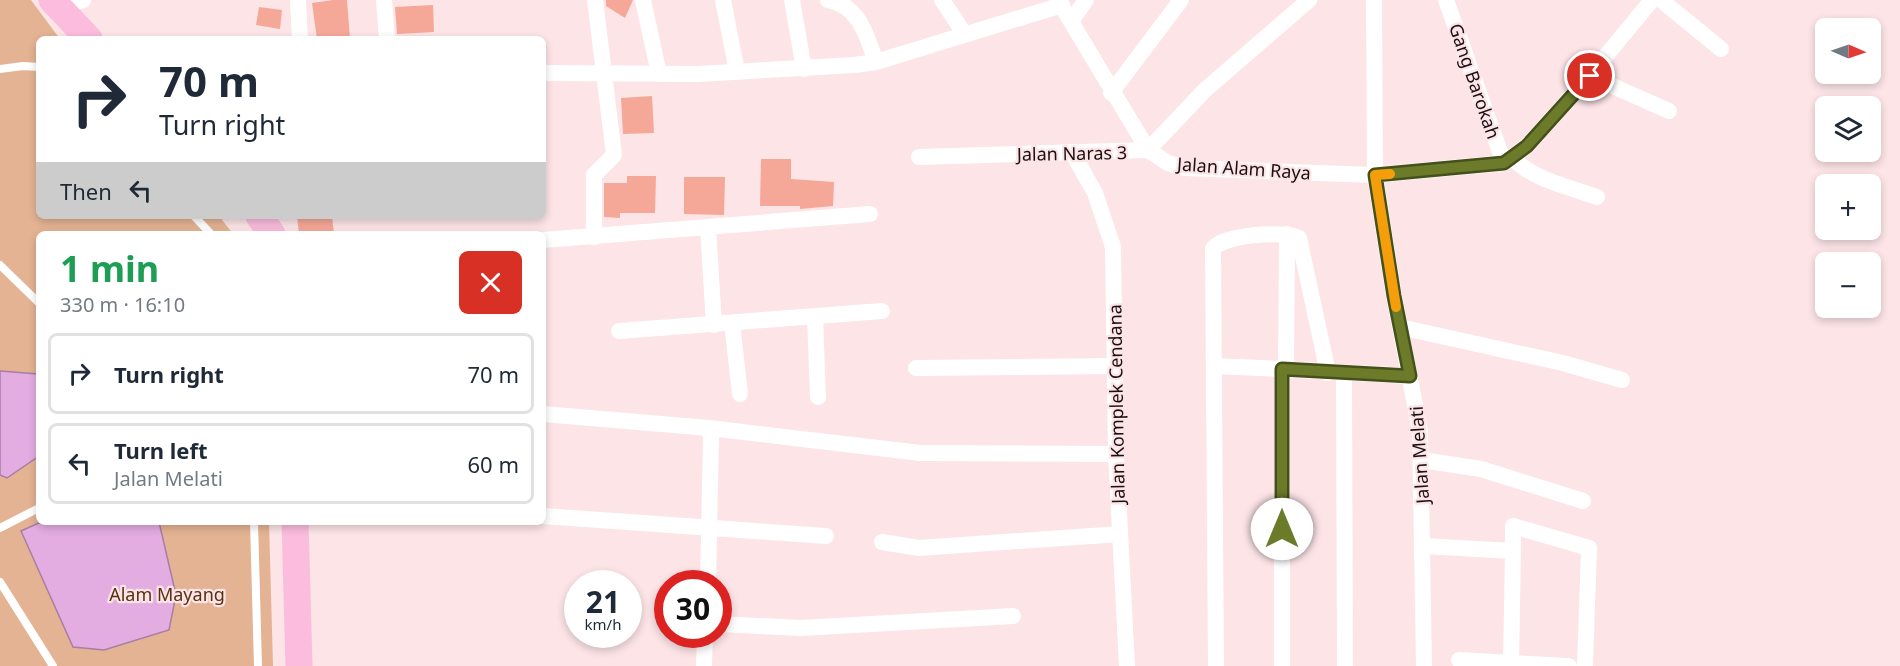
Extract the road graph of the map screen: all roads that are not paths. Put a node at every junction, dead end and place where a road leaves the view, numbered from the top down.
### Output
1 (298, 0) edge
2 (384, 0) edge
3 (643, 0) edge
4 (723, 0) edge
5 (828, 0) edge
6 (942, 0) edge
7 (1086, 0) edge
8 (1181, 0) edge
9 (1309, 0) edge
10 (1374, 0) edge
11 (1446, 0) edge
12 (592, 1) edge
13 (797, 1) edge
14 (1060, 2) edge
15 (1650, 2) edge
16 (64, 3) edge
17 (1072, 20) junction
18 (964, 33) junction
19 (86, 36) edge
20 (300, 36) edge
21 (387, 36) edge
22 (1721, 49) dead end
23 (876, 62) junction
24 (36, 68) edge
25 (0, 69) edge
26 (804, 69) junction
27 (604, 72) junction
28 (737, 72) junction
29 (546, 73) edge
30 (659, 74) junction
31 (1590, 76) junction
32 (1111, 93) junction
33 (1668, 111) dead end
34 (1148, 150) junction
35 (1072, 152) junction
36 (919, 157) dead end
37 (1508, 161) junction
38 (1375, 175) junction
39 (1597, 197) dead end
40 (870, 214) dead end
41 (197, 219) edge
42 (708, 227) junction
43 (208, 231) edge
44 (1287, 234) junction
45 (594, 237) junction
46 (546, 240) edge
47 (0, 266) edge
48 (36, 300) edge
49 (882, 311) dead end
50 (815, 317) junction
51 (732, 323) junction
52 (714, 325) junction
53 (1400, 327) junction
54 (619, 331) dead end
55 (1114, 366) junction
56 (1214, 366) junction
57 (916, 368) dead end
58 (1284, 370) junction
59 (1336, 373) junction
60 (1410, 376) junction
61 (1622, 380) dead end
62 (740, 394) dead end
63 (818, 397) dead end
64 (546, 414) edge
65 (709, 428) junction
66 (1116, 454) junction
67 (1422, 460) junction
68 (1583, 501) dead end
69 (36, 510) edge
70 (546, 516) edge
71 (254, 525) edge
72 (295, 525) edge
73 (711, 526) junction
74 (0, 528) edge
75 (1120, 534) junction
76 (826, 536) dead end
77 (882, 542) dead end
78 (1423, 546) junction
79 (1513, 551) junction
80 (709, 570) edge
81 (0, 582) edge
82 (1013, 616) dead end
83 (732, 625) edge
84 (705, 648) edge
85 (1459, 660) dead end
86 (1511, 663) junction
87 (53, 666) edge
88 (258, 666) edge
89 (299, 666) edge
90 (704, 666) edge
91 (1127, 666) edge
92 (1216, 666) edge
93 (1282, 666) edge
94 (1345, 666) edge
95 (1424, 666) edge
96 (1569, 666) edge
97 (1585, 666) edge

1 - 20 street
2 - 21 street
3 - 30 street
4 - 28 street
5 - 23 street
6 - 18 street
7 - 17 street
8 - 32 street
9 - 34 street, Jalan Naras 3
10 - 38 street, Jalan Melati
11 - 37 street, Gang Barokah
12 - 27 street
13 - 26 street
14 - 17 street, Jalan Alam Raya
14 - 18 street
15 - 22 street
15 - 31 street
16 - 19 main road
17 - 32 street, Jalan Alam Raya
18 - 23 street
23 - 26 street
24 - 25 lane
26 - 28 street
27 - 29 street
27 - 30 street
27 - 45 street
28 - 30 street
31 - 33 street
31 - 37 street
32 - 34 street, Jalan Alam Raya
34 - 35 street, Jalan Naras 3
34 - 38 street, Jalan Alam Raya
35 - 36 street, Jalan Naras 3
35 - 55 street, Jalan Komplek Cendana
37 - 38 street, Jalan Alam Raya
37 - 39 street
38 - 53 street, Jalan Melati
40 - 42 street
41 - 43 lane
42 - 45 street
42 - 52 street
44 - 56 street
44 - 58 street
44 - 59 street
45 - 46 street
47 - 48 lane
49 - 50 street
50 - 51 street
50 - 63 street
51 - 52 street
51 - 62 street
52 - 54 street
53 - 60 street, Jalan Melati
53 - 61 street
55 - 57 street
55 - 66 street, Jalan Komplek Cendana
56 - 58 street
56 - 92 street
58 - 59 street
58 - 93 street
59 - 60 street
59 - 94 street
60 - 67 street, Jalan Melati
64 - 65 street
65 - 66 street
65 - 73 street
66 - 75 street, Jalan Komplek Cendana
67 - 68 street
67 - 78 street, Jalan Melati
69 - 74 lane
70 - 73 street
71 - 88 lane
72 - 89 main road
73 - 76 street
73 - 80 street
75 - 77 street
75 - 91 street, Jalan Komplek Cendana
78 - 79 street
78 - 95 street, Jalan Melati
79 - 86 street
79 - 97 street
81 - 87 lane
82 - 83 street
84 - 90 street
85 - 86 street
86 - 96 street

